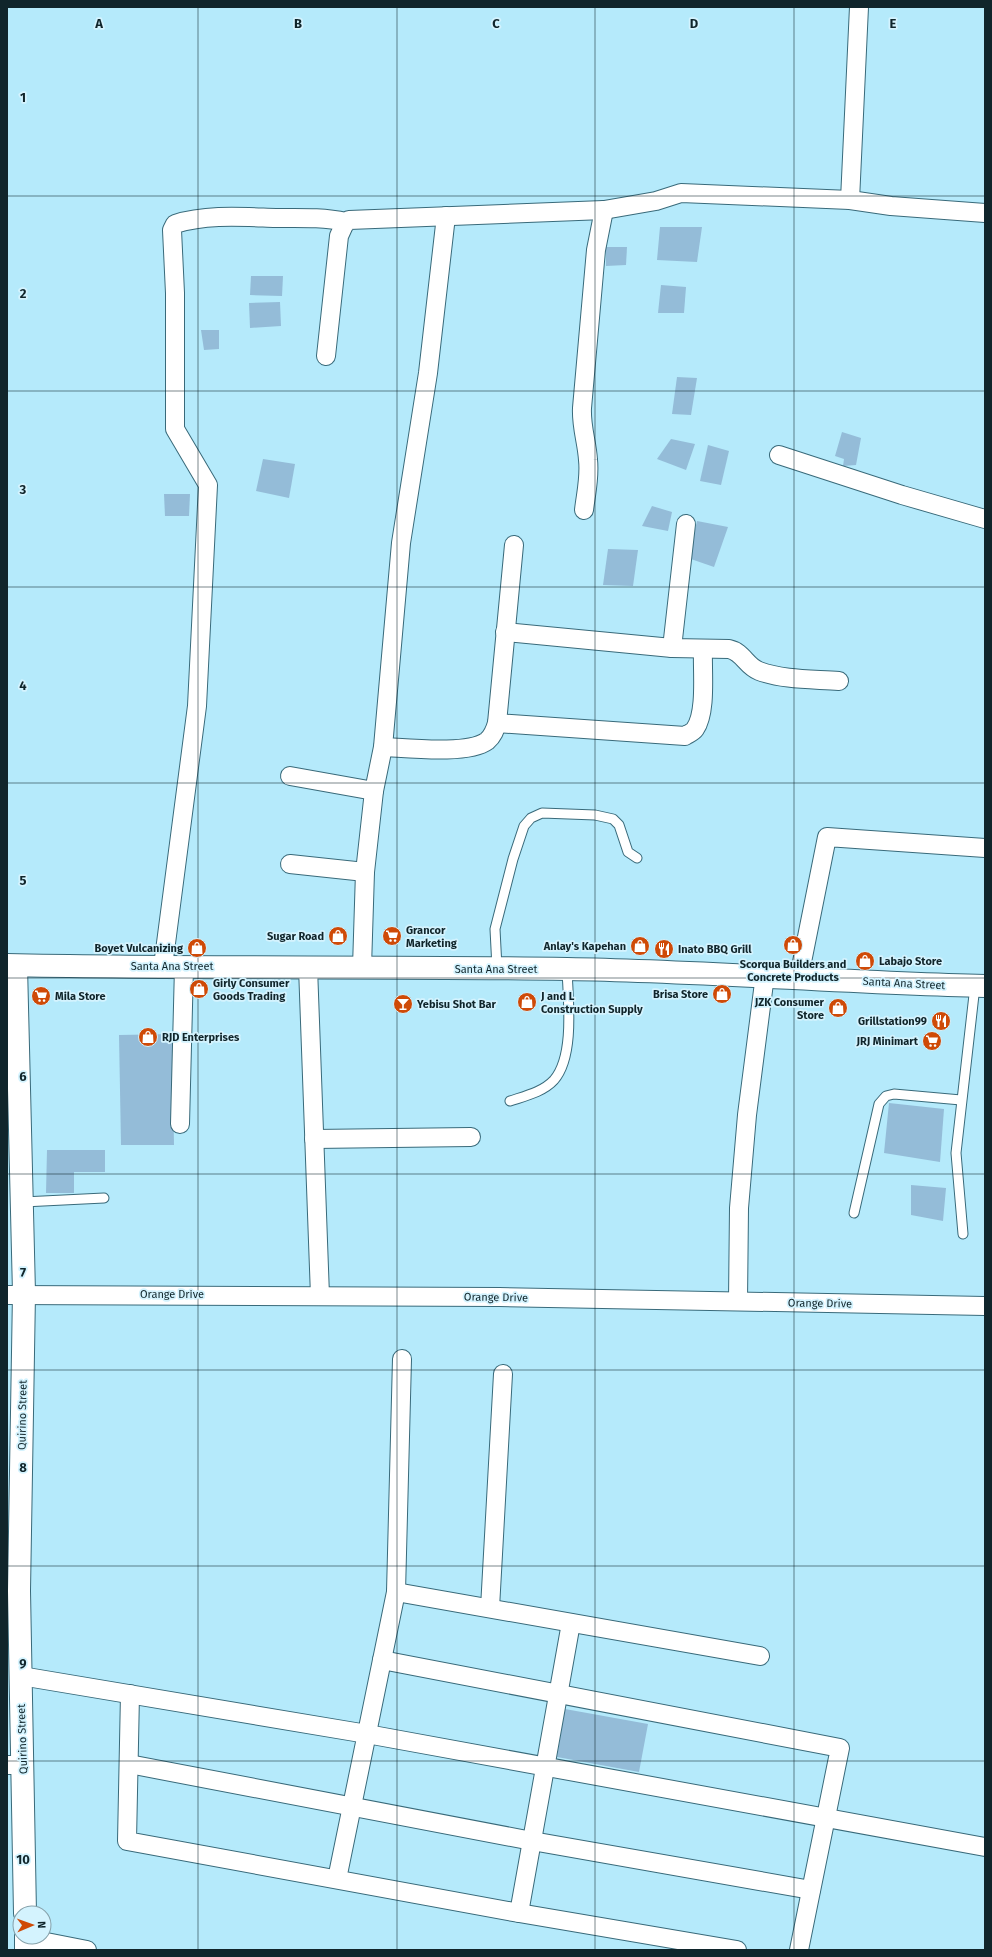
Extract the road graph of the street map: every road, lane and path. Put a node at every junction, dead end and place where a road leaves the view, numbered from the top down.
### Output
1 (859, 7) edge
2 (850, 200) junction
3 (604, 210) junction
4 (985, 213) edge
5 (446, 216) junction
6 (346, 222) junction
7 (326, 356) dead end
8 (779, 455) dead end
9 (584, 510) dead end
10 (985, 519) edge
11 (686, 524) dead end
12 (514, 545) dead end
13 (505, 632) junction
14 (672, 648) junction
15 (703, 649) junction
16 (839, 682) dead end
17 (497, 723) junction
18 (383, 747) junction
19 (290, 776) dead end
20 (374, 791) junction
21 (985, 848) edge
22 (637, 858) dead end
23 (290, 864) dead end
24 (365, 872) junction
25 (12, 966) edge
26 (174, 966) junction
27 (308, 967) junction
28 (362, 967) junction
29 (497, 969) junction
30 (567, 969) junction
31 (765, 975) junction
32 (798, 978) junction
33 (980, 986) edge
34 (961, 1100) junction
35 (510, 1102) dead end
36 (180, 1124) dead end
37 (470, 1137) dead end
38 (14, 1139) edge
39 (314, 1139) junction
40 (104, 1198) dead end
41 (23, 1202) junction
42 (854, 1213) dead end
43 (963, 1234) dead end
44 (15, 1294) edge
45 (320, 1296) junction
46 (738, 1301) junction
47 (985, 1306) edge
48 (402, 1359) dead end
49 (502, 1374) dead end
50 (13, 1591) edge
51 (396, 1592) junction
52 (490, 1608) junction
53 (571, 1623) junction
54 (760, 1656) dead end
55 (382, 1660) junction
56 (21, 1676) junction
57 (130, 1694) junction
58 (558, 1694) junction
59 (367, 1734) junction
60 (129, 1764) junction
61 (15, 1765) edge
62 (545, 1767) junction
63 (352, 1807) junction
64 (825, 1819) junction
65 (532, 1841) junction
66 (985, 1847) edge
67 (337, 1880) junction
68 (811, 1890) junction
69 (24, 1905) edge
70 (519, 1913) junction
71 (49, 1945) edge
72 (87, 1950) edge
73 (736, 1950) edge
74 (799, 1950) edge

1 - 2 street
2 - 3 street
2 - 4 street
3 - 5 street
3 - 9 street
5 - 6 street
5 - 18 street
6 - 7 street
6 - 26 street
8 - 10 street
11 - 14 street
12 - 13 street
13 - 14 street
13 - 17 street
14 - 15 street
15 - 16 street
15 - 17 street
17 - 18 street
18 - 20 street
19 - 20 street
20 - 24 street
21 - 32 street
22 - 29 lane
23 - 24 street
24 - 28 street
25 - 26 street, Santa Ana Street
25 - 38 street, Quirino Street
26 - 27 street, Santa Ana Street
26 - 36 street
27 - 28 street, Santa Ana Street
27 - 39 street
28 - 29 street, Santa Ana Street
29 - 30 street, Santa Ana Street
30 - 31 street, Santa Ana Street
30 - 35 lane
31 - 32 street, Santa Ana Street
31 - 46 street
32 - 33 street, Santa Ana Street
33 - 34 lane
34 - 42 lane
34 - 43 lane
37 - 39 street
38 - 41 street, Quirino Street
39 - 45 street
40 - 41 lane
41 - 44 street, Quirino Street
44 - 45 street, Orange Drive
44 - 50 street, Quirino Street
45 - 46 street, Orange Drive
46 - 47 street, Orange Drive
48 - 51 street
49 - 52 street
50 - 56 street, Quirino Street
51 - 52 street
51 - 55 street
52 - 53 street
53 - 54 street
53 - 58 street
55 - 58 street
55 - 59 street
56 - 57 street
56 - 61 street, Quirino Street
57 - 59 street
57 - 60 street
58 - 62 street
58 - 64 street
59 - 62 street
59 - 63 street
60 - 63 street
60 - 67 street
61 - 69 street, Quirino Street
62 - 64 street
62 - 65 street
63 - 65 street
63 - 67 street
64 - 66 street
64 - 68 street
65 - 68 street
65 - 70 street
67 - 70 street
68 - 74 street
70 - 73 street
71 - 72 street

